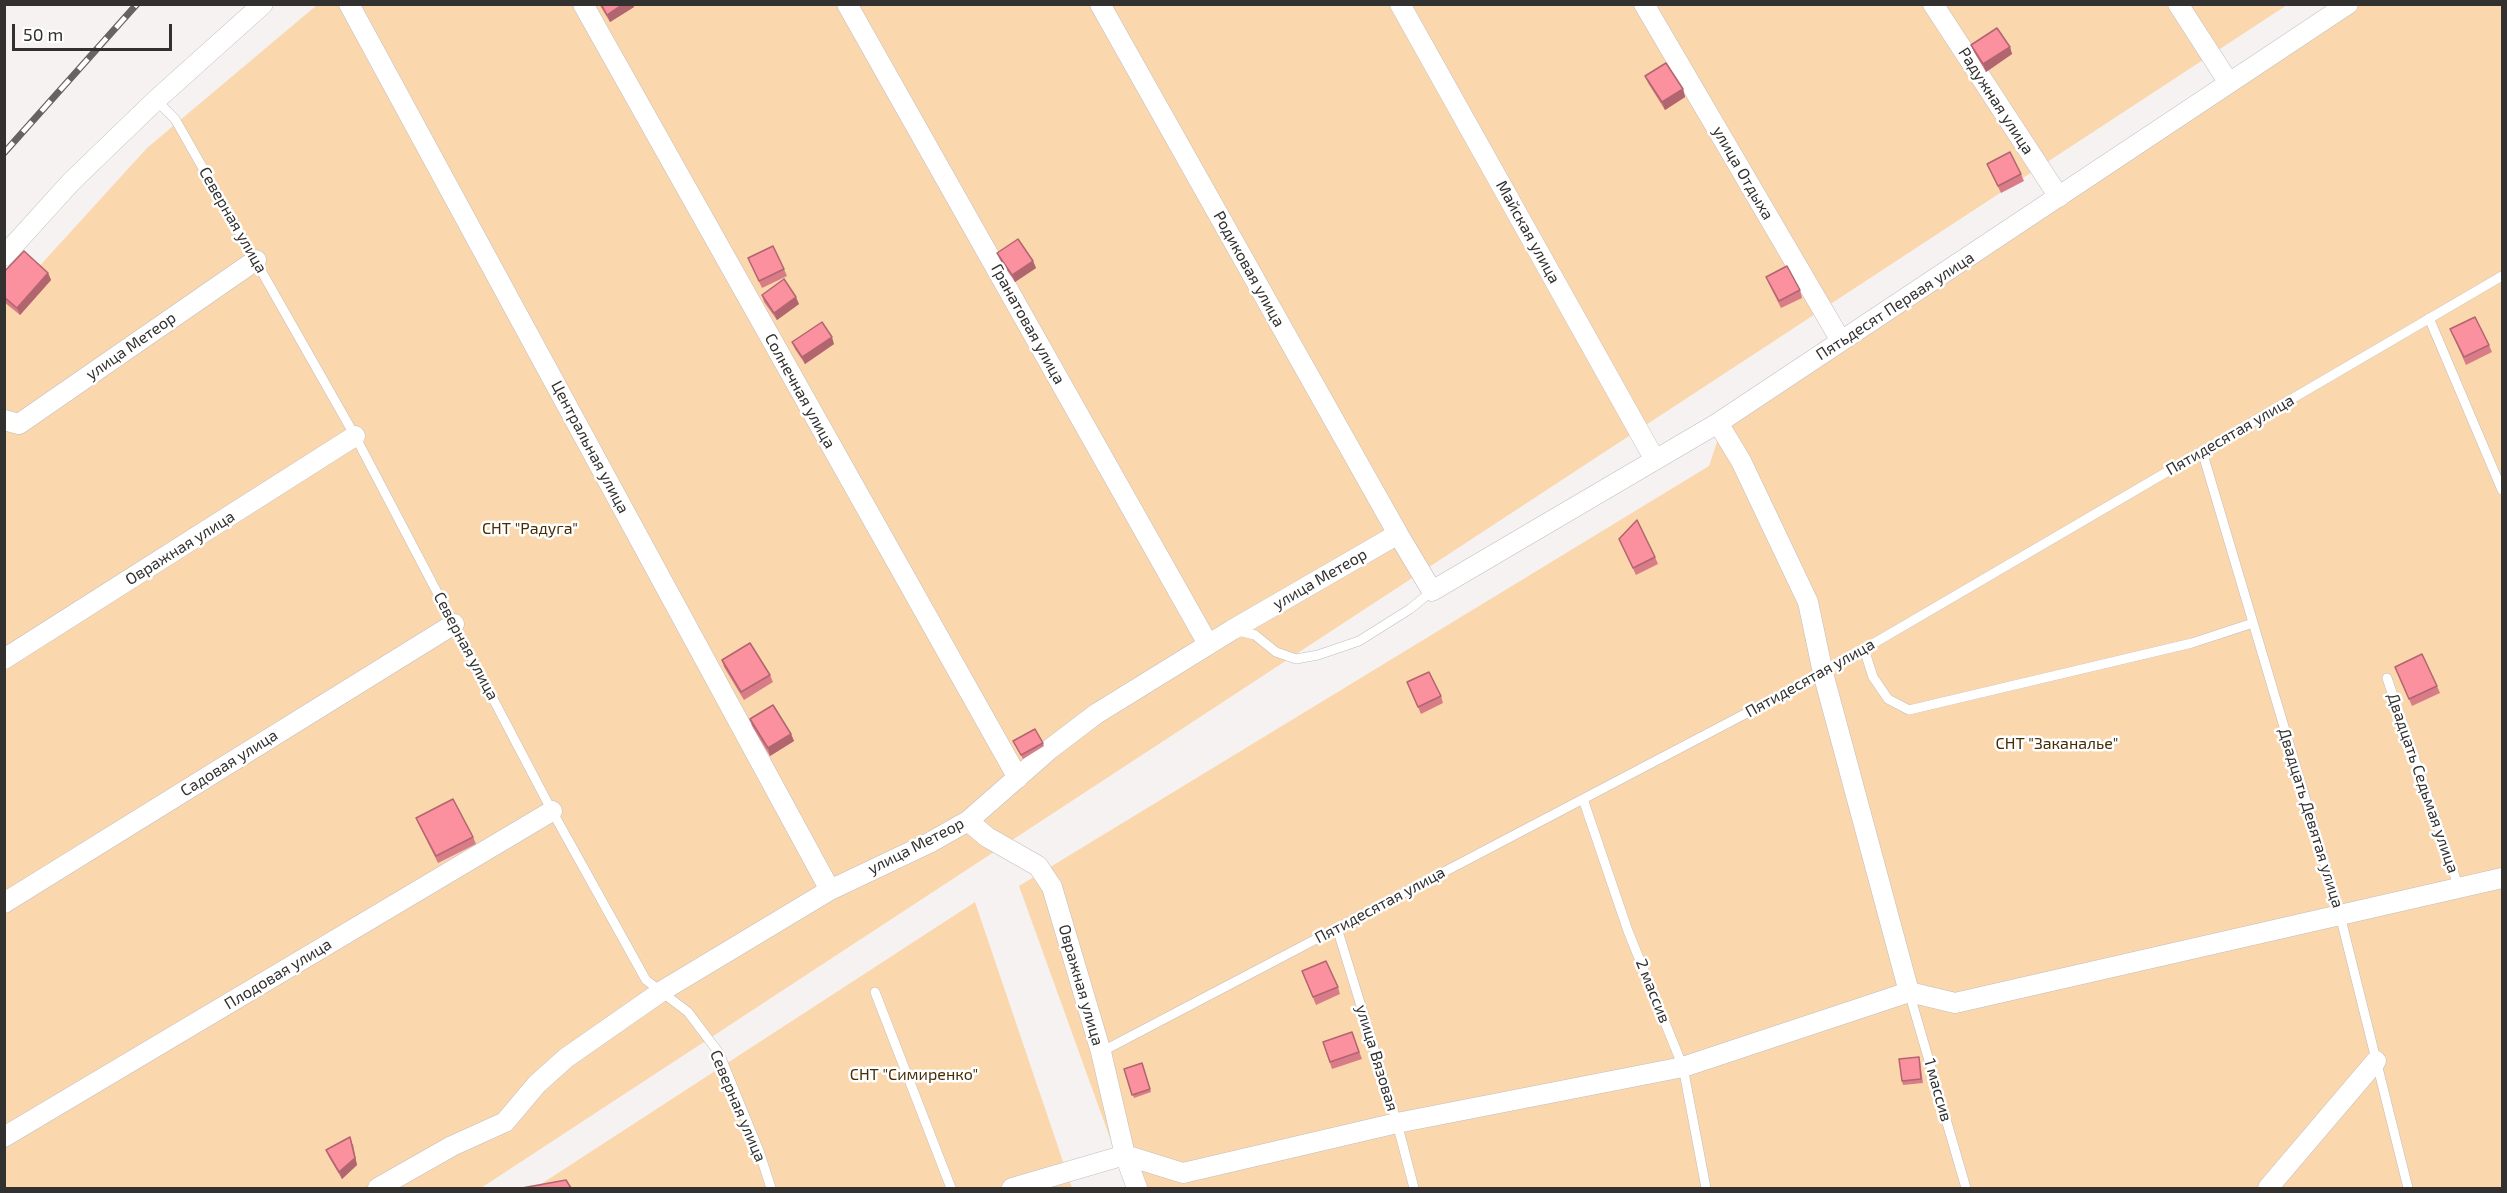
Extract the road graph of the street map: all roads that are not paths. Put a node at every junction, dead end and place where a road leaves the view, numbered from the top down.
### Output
1 (263, 4) edge
2 (349, 4) edge
3 (583, 4) edge
4 (847, 4) edge
5 (1100, 4) edge
6 (1400, 4) edge
7 (1644, 4) edge
8 (1933, 4) edge
9 (2178, 4) edge
10 (2348, 4) edge
11 (2229, 83) junction
12 (156, 100) junction
13 (2059, 197) junction
14 (4, 256) edge
15 (256, 260) junction
16 (2502, 276) edge
17 (2429, 318) junction
18 (1841, 341) junction
19 (4, 420) edge
20 (1718, 423) junction
21 (356, 436) junction
22 (2202, 451) junction
23 (1655, 460) junction
24 (2502, 490) edge
25 (1398, 534) junction
26 (1432, 591) junction
27 (2253, 622) junction
28 (454, 624) junction
29 (1232, 630) junction
30 (1208, 644) junction
31 (1864, 649) junction
32 (4, 659) edge
33 (1822, 673) junction
34 (2387, 678) dead end
35 (1018, 778) junction
36 (1583, 799) junction
37 (552, 811) junction
38 (968, 821) junction
39 (2502, 878) edge
40 (2459, 888) junction
41 (830, 890) junction
42 (4, 903) edge
43 (2340, 915) junction
44 (1337, 928) junction
45 (662, 991) junction
46 (875, 992) dead end
47 (1909, 992) junction
48 (1101, 1052) junction
49 (2376, 1061) junction
50 (1683, 1066) junction
51 (1397, 1123) junction
52 (4, 1137) edge
53 (1125, 1155) junction
54 (378, 1188) edge
55 (771, 1188) edge
56 (951, 1188) edge
57 (1012, 1188) edge
58 (1137, 1188) edge
59 (1414, 1188) edge
60 (1706, 1188) edge
61 (1966, 1188) edge
62 (2268, 1188) edge
63 (2408, 1188) edge

1 - 12 street
2 - 41 street, Центральная улица
3 - 35 street, Солнечная улица
4 - 30 street, Гранатовая улица
5 - 25 street, Родиковая улица
6 - 23 street, Майская улица
7 - 18 street, улица Отдыха
8 - 13 street, Радужная улица
9 - 11 street
10 - 11 street, Пятьдесят Первая улица
11 - 13 street, Пятьдесят Первая улица
12 - 14 street
12 - 15 lane, Северная улица
13 - 18 street, Пятьдесят Первая улица
15 - 19 street, улица Метеор
15 - 21 lane, Северная улица
16 - 17 lane, Пятидесятая улица
17 - 22 lane, Пятидесятая улица
17 - 24 lane
18 - 20 street, Пятьдесят Первая улица
20 - 23 street, Пятьдесят Первая улица
20 - 33 street
21 - 28 lane, Северная улица
21 - 32 street, Овражная улица
22 - 27 lane, Двадцать Девятая улица
22 - 31 lane, Пятидесятая улица
23 - 26 street, Пятьдесят Первая улица
25 - 26 street
25 - 29 street, улица Метеор
26 - 29 lane
27 - 31 lane
27 - 43 lane, Двадцать Девятая улица
28 - 37 lane, Северная улица
28 - 42 street, Садовая улица
29 - 30 street, улица Метеор
30 - 35 street, улица Метеор
31 - 33 lane, Пятидесятая улица
33 - 36 lane, Пятидесятая улица
33 - 47 street
34 - 40 lane, Двадцать Седьмая улица
35 - 38 street, улица Метеор
36 - 44 lane, Пятидесятая улица
36 - 50 lane, 2 массив
37 - 45 lane, Северная улица
37 - 52 street, Плодовая улица
38 - 41 street, улица Метеор
38 - 48 street, Овражная улица
39 - 40 street
40 - 43 street
41 - 45 street, улица Метеор
43 - 47 street
43 - 49 lane, Двадцать Девятая улица
44 - 48 lane, Пятидесятая улица
44 - 51 lane, улица Вязовая
45 - 54 street, улица Метеор
45 - 55 lane, Северная улица
46 - 56 lane
47 - 50 street
47 - 61 lane, 1 массив
48 - 53 street, Овражная улица
49 - 62 street
49 - 63 lane, Двадцать Девятая улица
50 - 51 street
50 - 60 lane, 2 массив
51 - 53 street
51 - 59 lane, улица Вязовая
53 - 57 street
53 - 58 street, Овражная улица

